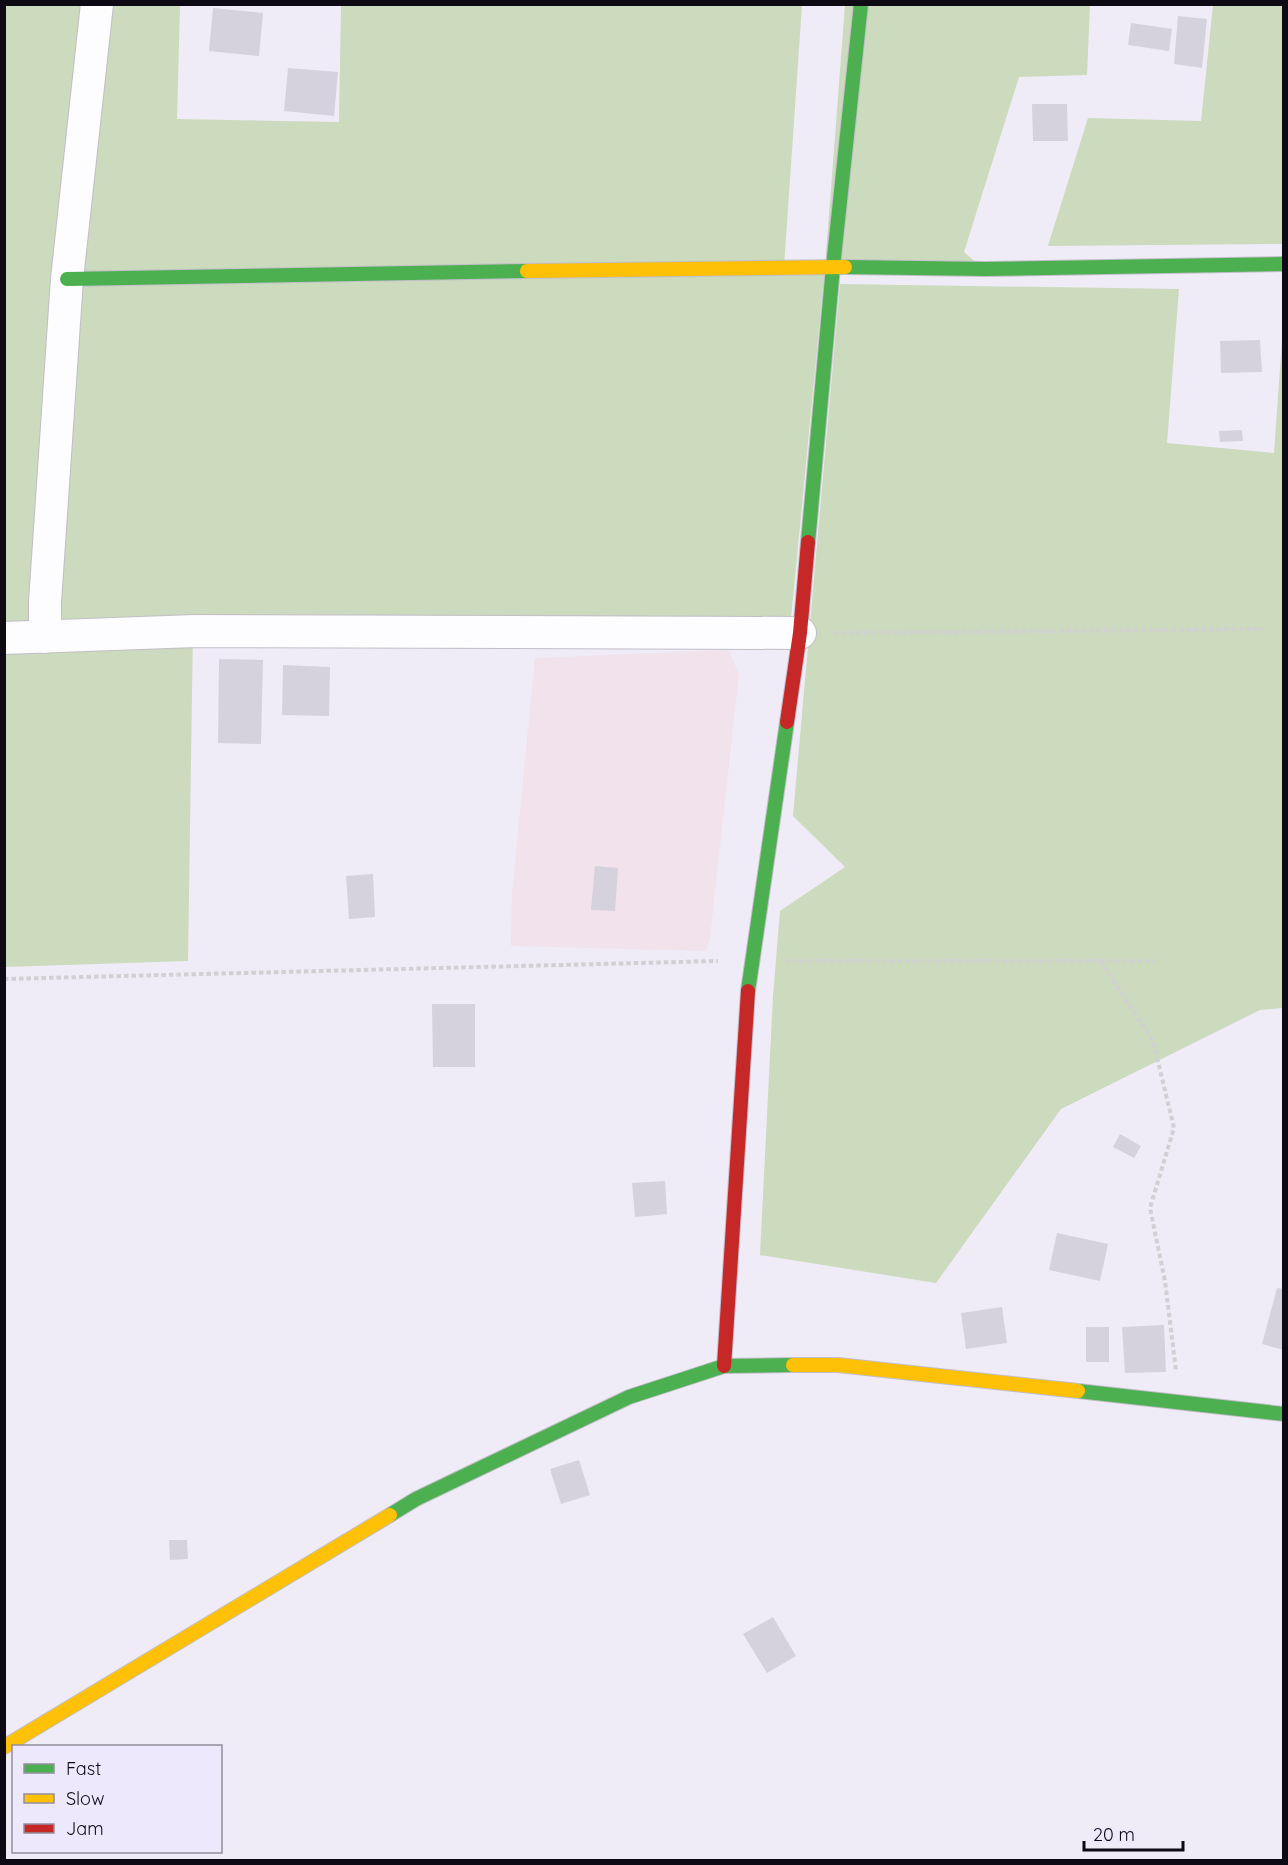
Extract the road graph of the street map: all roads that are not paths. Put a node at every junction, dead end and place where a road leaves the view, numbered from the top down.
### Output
1 (97, 4) edge
2 (861, 4) edge
3 (1284, 264) edge
4 (833, 267) junction
5 (67, 279) junction
6 (800, 633) junction
7 (45, 637) junction
8 (4, 638) edge
9 (724, 1366) junction
10 (1284, 1414) edge
11 (4, 1747) edge

1 - 5 street
2 - 4 street
3 - 4 street
4 - 5 street
4 - 6 street
5 - 7 street
6 - 7 street
6 - 9 street
7 - 8 street
9 - 10 street
9 - 11 street

